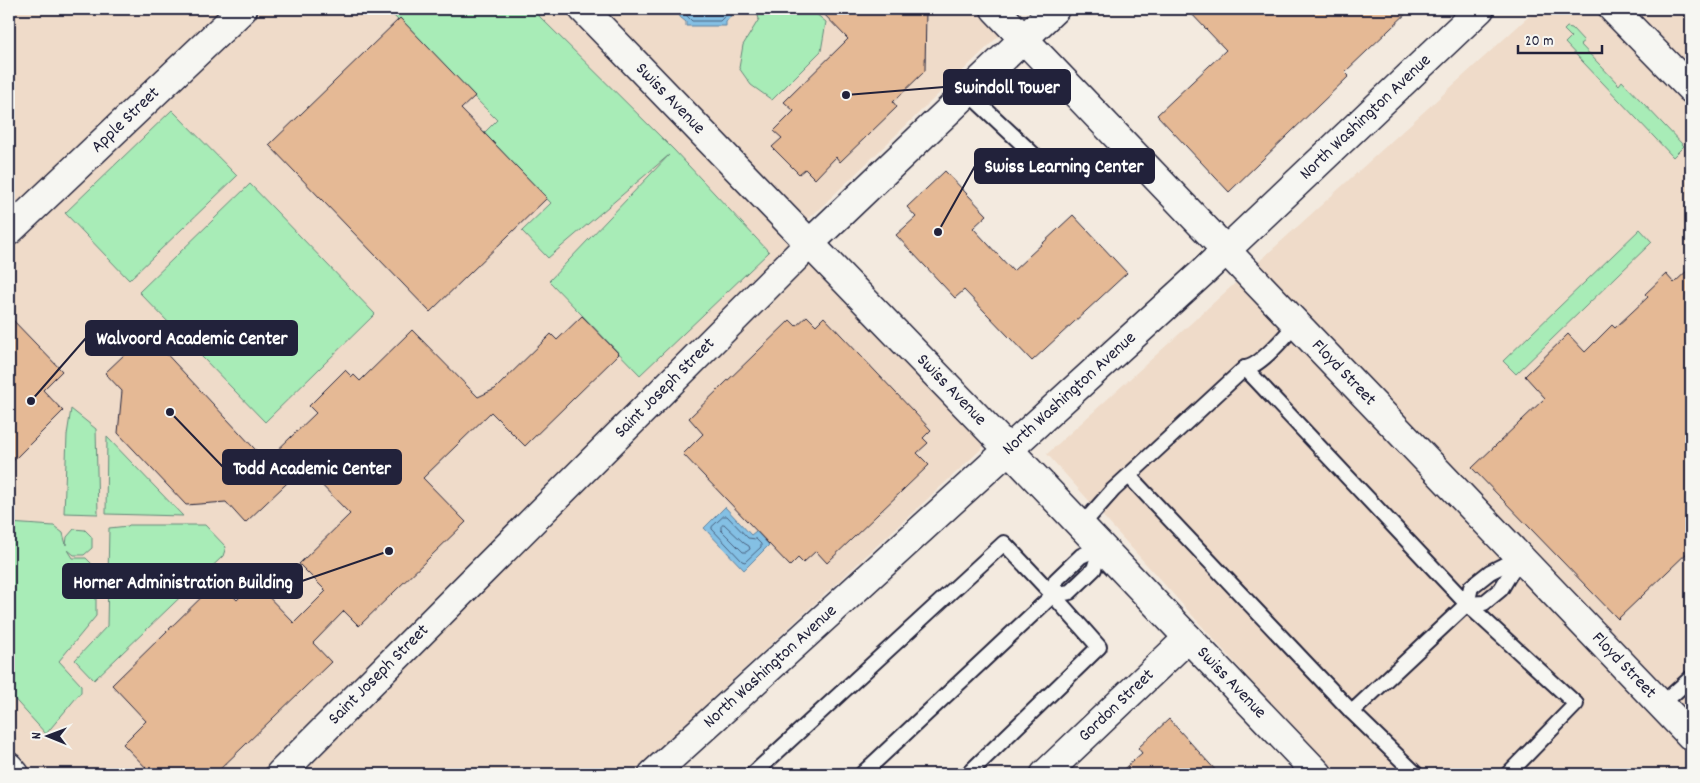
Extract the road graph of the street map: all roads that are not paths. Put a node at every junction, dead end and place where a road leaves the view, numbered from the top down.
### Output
1 (583, 9) edge
2 (995, 9) edge
3 (1055, 9) edge
4 (1480, 9) edge
5 (1613, 9) edge
6 (234, 12) edge
7 (1024, 39) junction
8 (1691, 89) edge
9 (968, 93) junction
10 (1051, 170) dead end
11 (9, 231) edge
12 (810, 243) junction
13 (1226, 250) junction
14 (1296, 324) junction
15 (1245, 368) junction
16 (1008, 449) junction
17 (1129, 476) junction
18 (1081, 526) junction
19 (1101, 547) junction
20 (1520, 557) junction
21 (1053, 595) junction
22 (1466, 604) junction
23 (1188, 638) junction
24 (1691, 678) edge
25 (1662, 705) junction
26 (1352, 712) junction
27 (1691, 736) edge
28 (9, 767) edge
29 (15, 774) edge
30 (280, 774) edge
31 (653, 774) edge
32 (753, 774) edge
33 (862, 774) edge
34 (968, 774) edge
35 (1045, 774) edge
36 (1318, 774) edge
37 (1416, 774) edge
38 (1508, 774) edge

1 - 12 street, Swiss Avenue
2 - 7 street, Floyd Street
3 - 7 street, Saint Joseph Street
4 - 13 street, North Washington Avenue
5 - 8 street
6 - 11 street, Apple Street
7 - 9 street, Saint Joseph Street
7 - 13 street, Floyd Street
9 - 10 lane
9 - 12 street, Saint Joseph Street
12 - 16 street, Swiss Avenue
12 - 30 street, Saint Joseph Street
13 - 14 street, Floyd Street
13 - 16 street, North Washington Avenue
14 - 15 lane
14 - 20 street, Floyd Street
15 - 17 lane
15 - 22 lane
16 - 18 street, Swiss Avenue
16 - 31 street, North Washington Avenue
17 - 18 lane
17 - 26 lane
18 - 19 street, Swiss Avenue
19 - 21 lane
19 - 23 street, Swiss Avenue
20 - 22 lane
20 - 22 lane
20 - 25 street, Floyd Street
21 - 32 lane
21 - 33 lane
21 - 34 lane
22 - 26 lane
22 - 38 lane
23 - 35 street, Gordon Street
23 - 36 street, Swiss Avenue
24 - 25 lane
25 - 27 street, Floyd Street
26 - 37 lane
28 - 29 street

